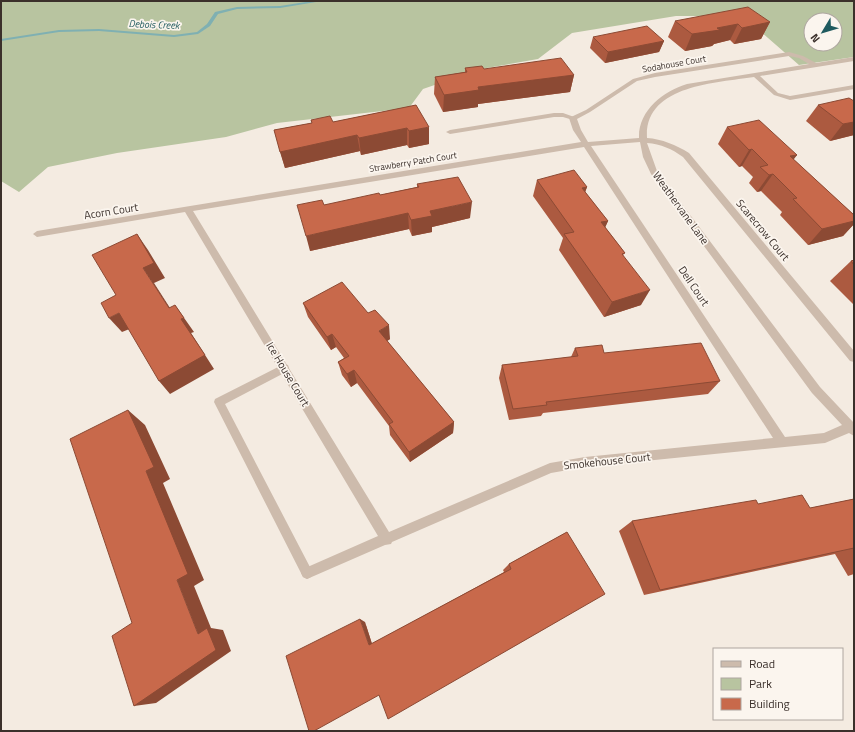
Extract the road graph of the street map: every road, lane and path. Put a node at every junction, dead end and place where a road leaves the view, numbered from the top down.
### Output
1 (854, 59) edge
2 (814, 65) junction
3 (755, 75) junction
4 (854, 87) edge
5 (573, 118) junction
6 (450, 132) dead end
7 (641, 141) junction
8 (586, 144) junction
9 (188, 210) junction
10 (37, 234) dead end
11 (854, 358) edge
12 (284, 368) junction
13 (848, 430) edge
14 (782, 442) junction
15 (387, 540) junction

1 - 2 street
2 - 3 street
2 - 5 street, Sodahouse Court
3 - 4 street
3 - 7 street
5 - 6 street
5 - 8 street
7 - 8 street, Strawberry Patch Court
7 - 11 street, Scarecrow Court
7 - 13 street, Weathervane Lane
8 - 9 street, Strawberry Patch Court
8 - 14 street, Dell Court
9 - 10 street, Acorn Court
9 - 12 street, Ice House Court
12 - 15 street, Ice House Court
12 - 15 street, Smokehouse Court
13 - 14 street, Smokehouse Court
14 - 15 street, Smokehouse Court

